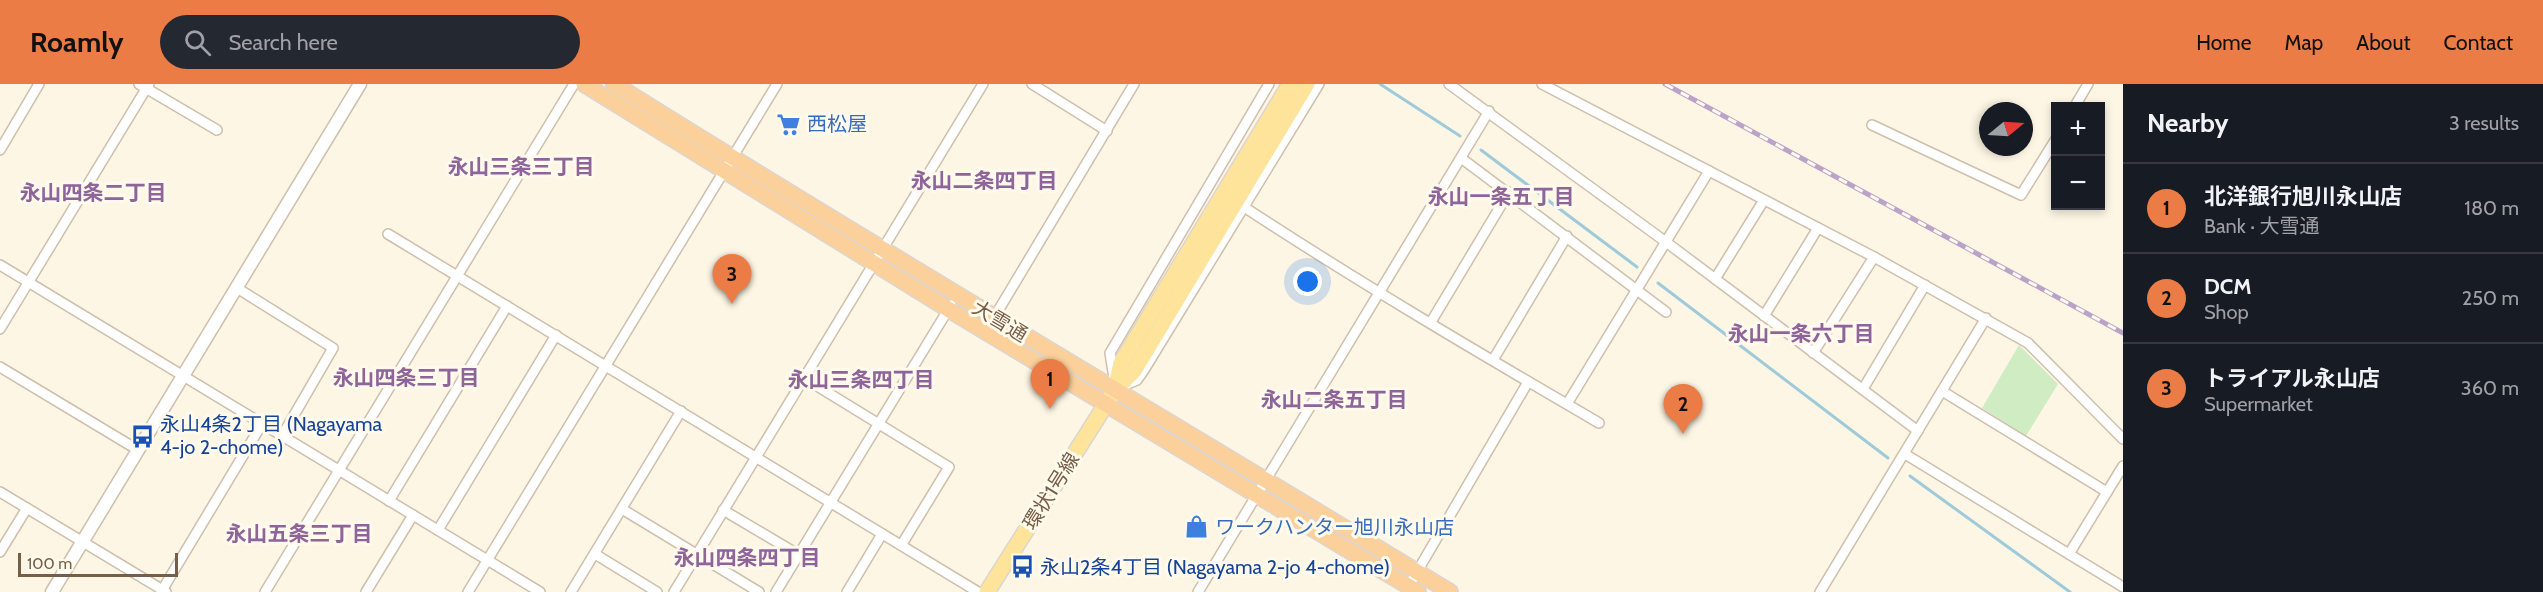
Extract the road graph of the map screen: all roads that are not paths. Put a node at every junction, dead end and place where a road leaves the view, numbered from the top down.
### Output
1 (39, 84) edge
2 (360, 84) edge
3 (574, 84) edge
4 (584, 84) edge
5 (614, 84) edge
6 (777, 84) edge
7 (983, 84) edge
8 (1032, 84) edge
9 (1134, 84) edge
10 (1269, 84) edge
11 (1290, 84) edge
12 (1307, 84) edge
13 (1319, 84) edge
14 (1449, 84) edge
15 (1542, 84) edge
16 (2088, 84) edge
17 (145, 85) edge
18 (2077, 102) edge
19 (1489, 111) junction
20 (1872, 125) dead end
21 (217, 130) dead end
22 (1107, 131) junction
23 (2051, 146) edge
24 (0, 150) edge
25 (732, 157) junction
26 (1461, 158) junction
27 (724, 171) junction
28 (1709, 171) junction
29 (1509, 192) junction
30 (1764, 200) junction
31 (1244, 207) junction
32 (1818, 228) junction
33 (388, 234) dead end
34 (1567, 236) junction
35 (1666, 242) junction
36 (881, 249) junction
37 (1874, 256) junction
38 (873, 262) junction
39 (0, 265) edge
40 (456, 275) junction
41 (1715, 279) junction
42 (28, 282) junction
43 (1925, 285) junction
44 (237, 288) junction
45 (1638, 290) junction
46 (1378, 294) junction
47 (957, 295) junction
48 (507, 306) junction
49 (948, 309) junction
50 (1162, 310) junction
51 (1666, 312) dead end
52 (1764, 316) junction
53 (994, 317) junction
54 (1986, 318) junction
55 (1431, 321) junction
56 (0, 329) edge
57 (986, 331) junction
58 (556, 335) junction
59 (1813, 353) junction
60 (1493, 360) junction
61 (605, 365) junction
62 (0, 367) edge
63 (183, 376) junction
64 (804, 378) junction
65 (1528, 382) junction
66 (1863, 389) junction
67 (1115, 390) junction
68 (1942, 391) junction
69 (1106, 404) junction
70 (1567, 404) junction
71 (681, 411) junction
72 (879, 423) junction
73 (1599, 423) dead end
74 (262, 424) junction
75 (1918, 431) junction
76 (282, 436) junction
77 (2123, 439) edge
78 (138, 450) junction
79 (1905, 454) junction
80 (756, 457) junction
81 (2123, 466) edge
82 (338, 470) junction
83 (1266, 479) junction
84 (0, 492) edge
85 (2108, 492) junction
86 (1258, 493) junction
87 (389, 501) junction
88 (830, 502) junction
89 (27, 508) junction
90 (622, 509) junction
91 (723, 510) junction
92 (412, 515) junction
93 (438, 530) junction
94 (882, 534) junction
95 (82, 542) junction
96 (902, 544) junction
97 (0, 552) edge
98 (595, 554) junction
99 (696, 554) junction
100 (2069, 554) junction
101 (799, 555) junction
102 (487, 560) junction
103 (1417, 572) junction
104 (2123, 587) edge
105 (1411, 590) edge
106 (164, 591) edge
107 (52, 592) edge
108 (265, 592) edge
109 (366, 592) edge
110 (468, 592) edge
111 (540, 592) edge
112 (571, 592) edge
113 (657, 592) edge
114 (674, 592) edge
115 (759, 592) edge
116 (776, 592) edge
117 (847, 592) edge
118 (978, 592) edge
119 (987, 592) edge
120 (1198, 592) edge
121 (1450, 592) edge
122 (1820, 592) edge

1 - 24 street
2 - 44 street
3 - 40 street
4 - 27 highway, 大雪通
5 - 25 highway, 大雪通
6 - 25 street
7 - 36 street
8 - 22 street
9 - 22 street
10 - 67 street
11 - 50 main road
12 - 50 main road
13 - 31 street
14 - 19 street
15 - 28 street
16 - 18 street
17 - 21 street
17 - 42 street
19 - 26 street
19 - 35 street
20 - 23 street
22 - 53 street
25 - 27 street
25 - 36 highway, 大雪通
26 - 29 street
26 - 46 street
27 - 38 highway, 大雪通
27 - 61 street
28 - 30 street
28 - 35 street
29 - 34 street
29 - 55 street
30 - 32 street
30 - 41 street
31 - 46 street
31 - 67 street
32 - 37 street
32 - 52 street
33 - 40 street
34 - 45 street
34 - 60 street
35 - 41 street
35 - 45 street
36 - 38 street
36 - 47 highway, 大雪通
37 - 43 street
37 - 59 street
38 - 49 highway, 大雪通
38 - 64 street
39 - 42 street
40 - 48 street
40 - 82 street
41 - 52 street
42 - 56 street
42 - 63 street
43 - 54 street
43 - 66 street
44 - 63 street
44 - 76 street
45 - 51 street
45 - 70 street
46 - 55 street
46 - 83 street
47 - 49 street
47 - 53 highway, 大雪通
48 - 58 street
48 - 87 street
49 - 57 highway, 大雪通
49 - 72 street
50 - 67 main road, 環状1号線
52 - 59 street
53 - 57 street
53 - 67 highway, 大雪通
54 - 68 street
54 - 77 street
55 - 60 street
57 - 69 highway, 大雪通
58 - 61 street
58 - 93 street
59 - 66 street
60 - 65 street
61 - 71 street
61 - 102 street
62 - 78 street
63 - 74 street
63 - 78 street
64 - 72 street
64 - 80 street
65 - 70 street
65 - 103 street
66 - 75 street
67 - 69 main road, 環状1号線
67 - 83 highway, 大雪通
68 - 75 street
68 - 85 street
69 - 86 highway, 大雪通
69 - 119 main road, 環状1号線
70 - 73 street
71 - 80 street
71 - 90 street
72 - 88 street
72 - 96 street
74 - 76 street
74 - 106 street
75 - 79 street
76 - 82 street
78 - 95 street
79 - 100 street
79 - 122 street
80 - 88 street
80 - 91 street
81 - 85 street
82 - 87 street
82 - 108 street
83 - 86 street
83 - 103 highway, 大雪通
84 - 89 street
85 - 100 street
86 - 105 highway, 大雪通
86 - 120 street
87 - 92 street
88 - 94 street
88 - 101 street
89 - 95 street
89 - 97 street
90 - 98 street
90 - 99 street
91 - 99 street
91 - 101 street
92 - 93 street
92 - 109 street
93 - 102 street
94 - 96 street
94 - 117 street
95 - 106 street
95 - 107 street
96 - 118 street
98 - 112 street
98 - 113 street
99 - 114 street
99 - 115 street
100 - 104 street
101 - 116 street
102 - 110 street
102 - 111 street
103 - 105 street
103 - 121 highway, 大雪通

